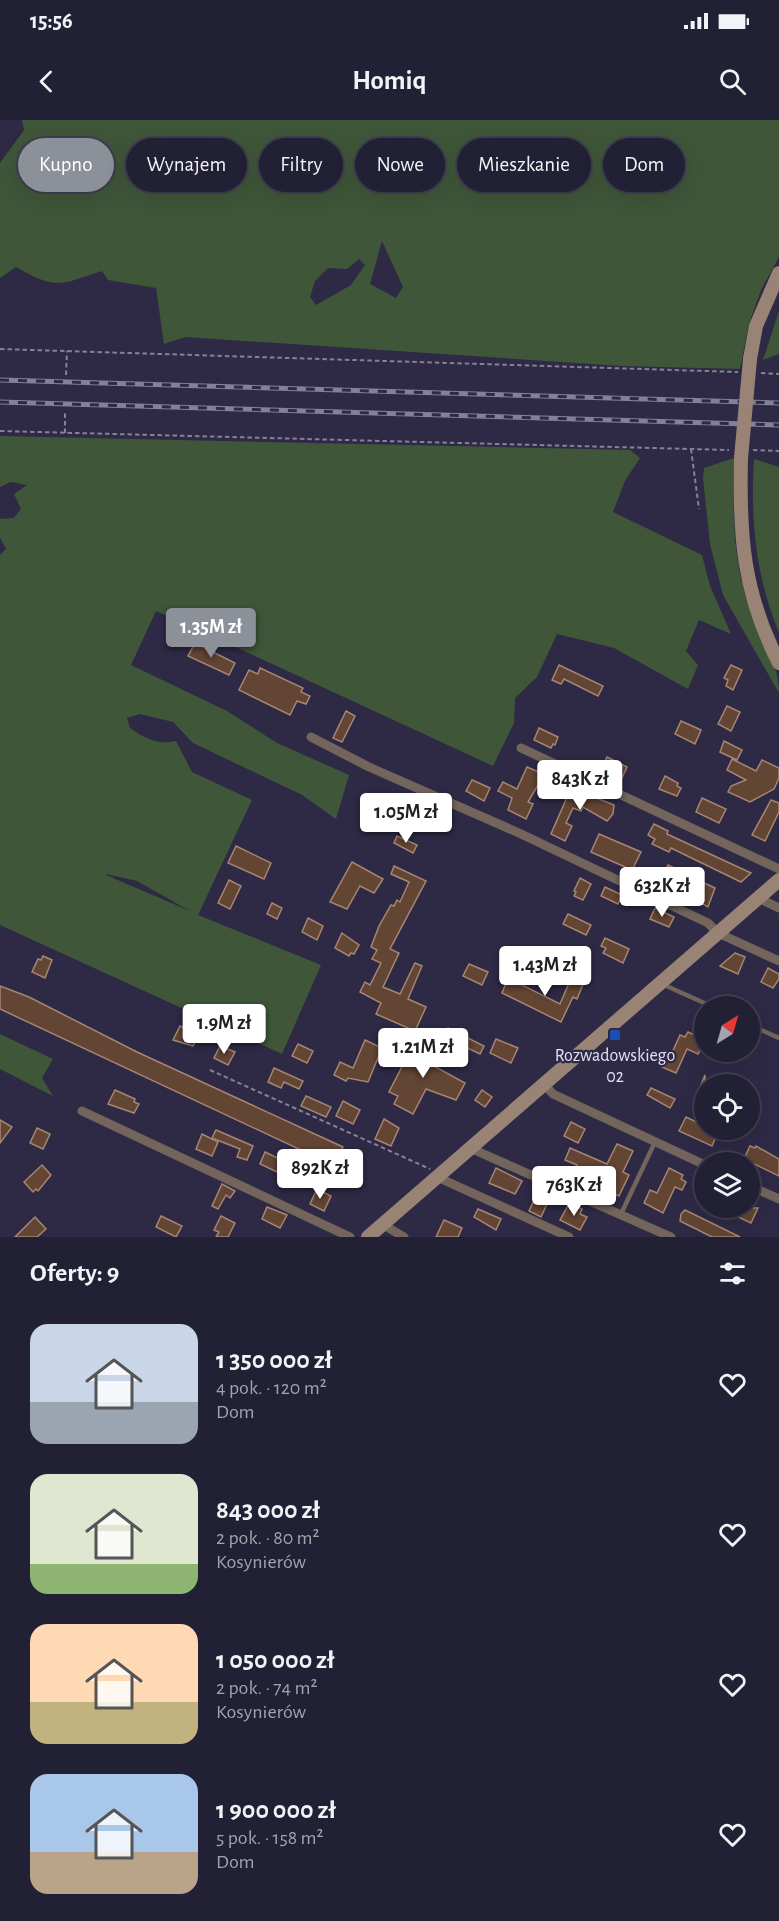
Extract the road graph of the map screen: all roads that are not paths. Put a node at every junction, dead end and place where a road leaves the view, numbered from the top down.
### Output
1 (779, 273) edge
2 (779, 663) edge
3 (312, 737) dead end
4 (521, 748) dead end
5 (779, 868) edge
6 (779, 880) edge
7 (758, 898) junction
8 (779, 908) edge
9 (718, 933) junction
10 (779, 960) edge
11 (660, 983) junction
12 (694, 998) edge
13 (760, 1029) edge
14 (779, 1038) edge
15 (544, 1084) junction
16 (82, 1111) dead end
17 (655, 1142) junction
18 (470, 1148) junction
19 (694, 1160) edge
20 (439, 1176) junction
21 (760, 1190) edge
22 (779, 1199) edge
23 (621, 1214) junction
24 (382, 1224) junction
25 (351, 1237) edge
26 (368, 1237) edge
27 (405, 1237) edge
28 (569, 1237) edge
29 (671, 1237) edge

1 - 2 street, bridge
3 - 9 street
4 - 5 street
6 - 7 street
7 - 8 street
7 - 9 street
9 - 10 street
9 - 11 street
11 - 12 lane
11 - 15 street
13 - 14 lane
15 - 17 street
15 - 18 street
16 - 25 street
17 - 19 street
17 - 23 lane
18 - 20 street
18 - 23 street
20 - 24 street
20 - 28 street
21 - 22 street
23 - 29 street
24 - 26 street
24 - 27 street

